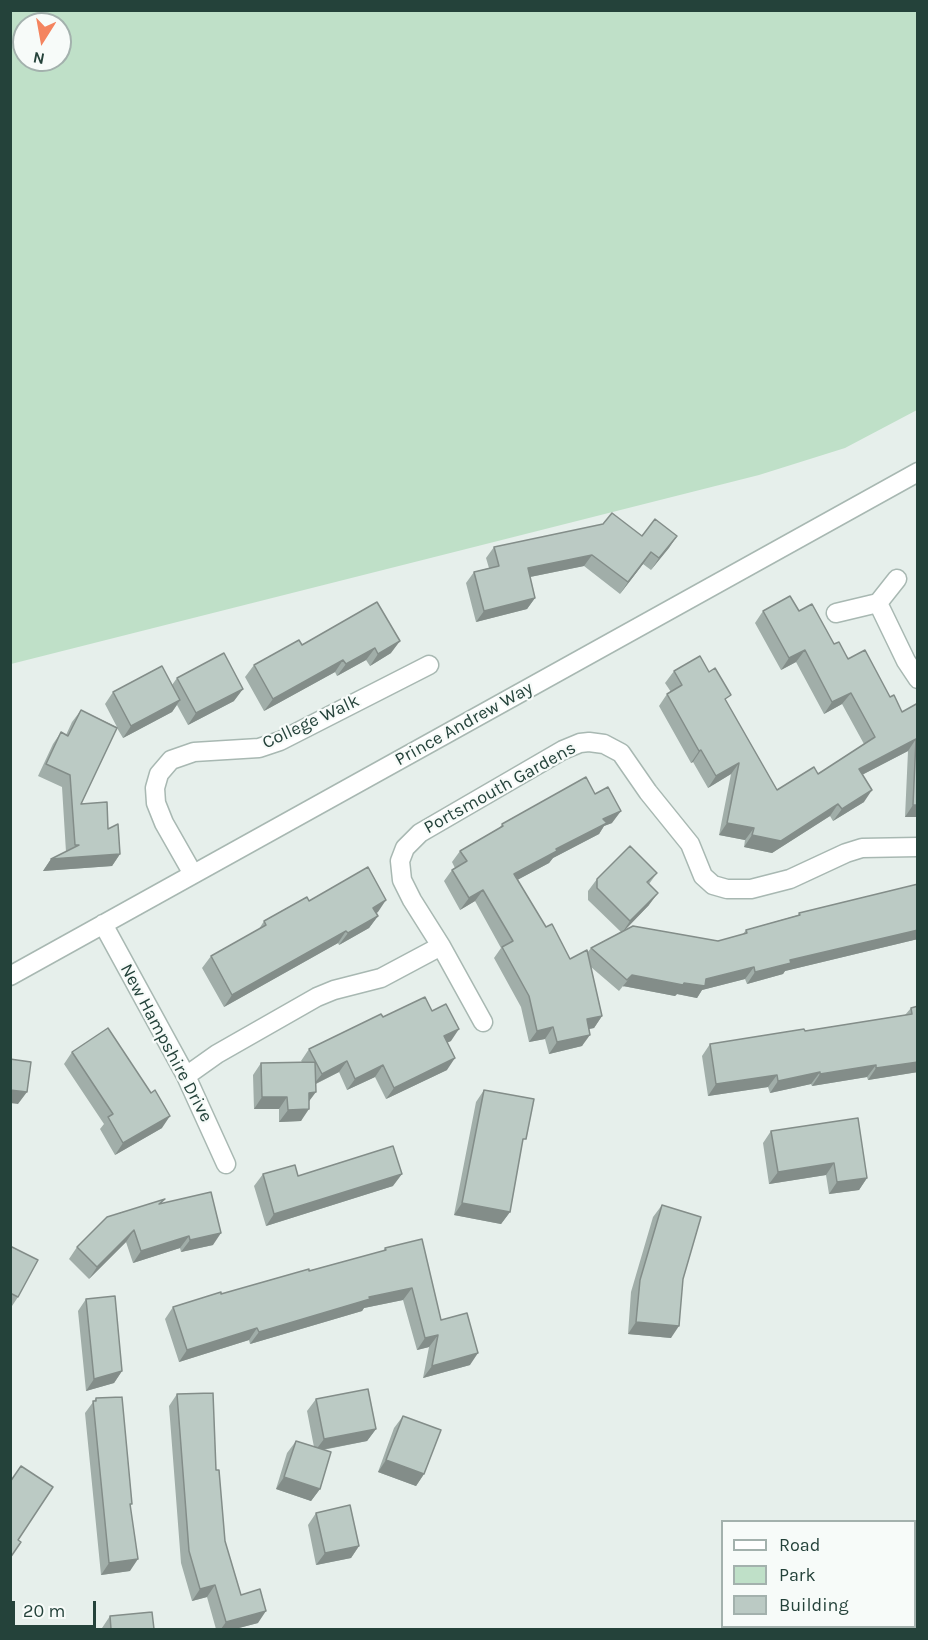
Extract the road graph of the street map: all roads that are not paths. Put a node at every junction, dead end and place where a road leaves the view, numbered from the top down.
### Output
1 (918, 472) edge
2 (897, 579) dead end
3 (878, 603) junction
4 (836, 613) dead end
5 (429, 665) dead end
6 (918, 679) edge
7 (918, 847) edge
8 (193, 874) junction
9 (103, 924) junction
10 (441, 946) junction
11 (10, 976) edge
12 (483, 1022) dead end
13 (186, 1076) junction
14 (226, 1164) dead end

1 - 8 street, Prince Andrew Way
2 - 3 street
3 - 4 street
3 - 6 street
5 - 8 street, College Walk
7 - 10 street, Portsmouth Gardens
8 - 9 street, Prince Andrew Way
9 - 11 street, Prince Andrew Way
9 - 13 street, New Hampshire Drive
10 - 12 street, Portsmouth Gardens
10 - 13 street
13 - 14 street, New Hampshire Drive

